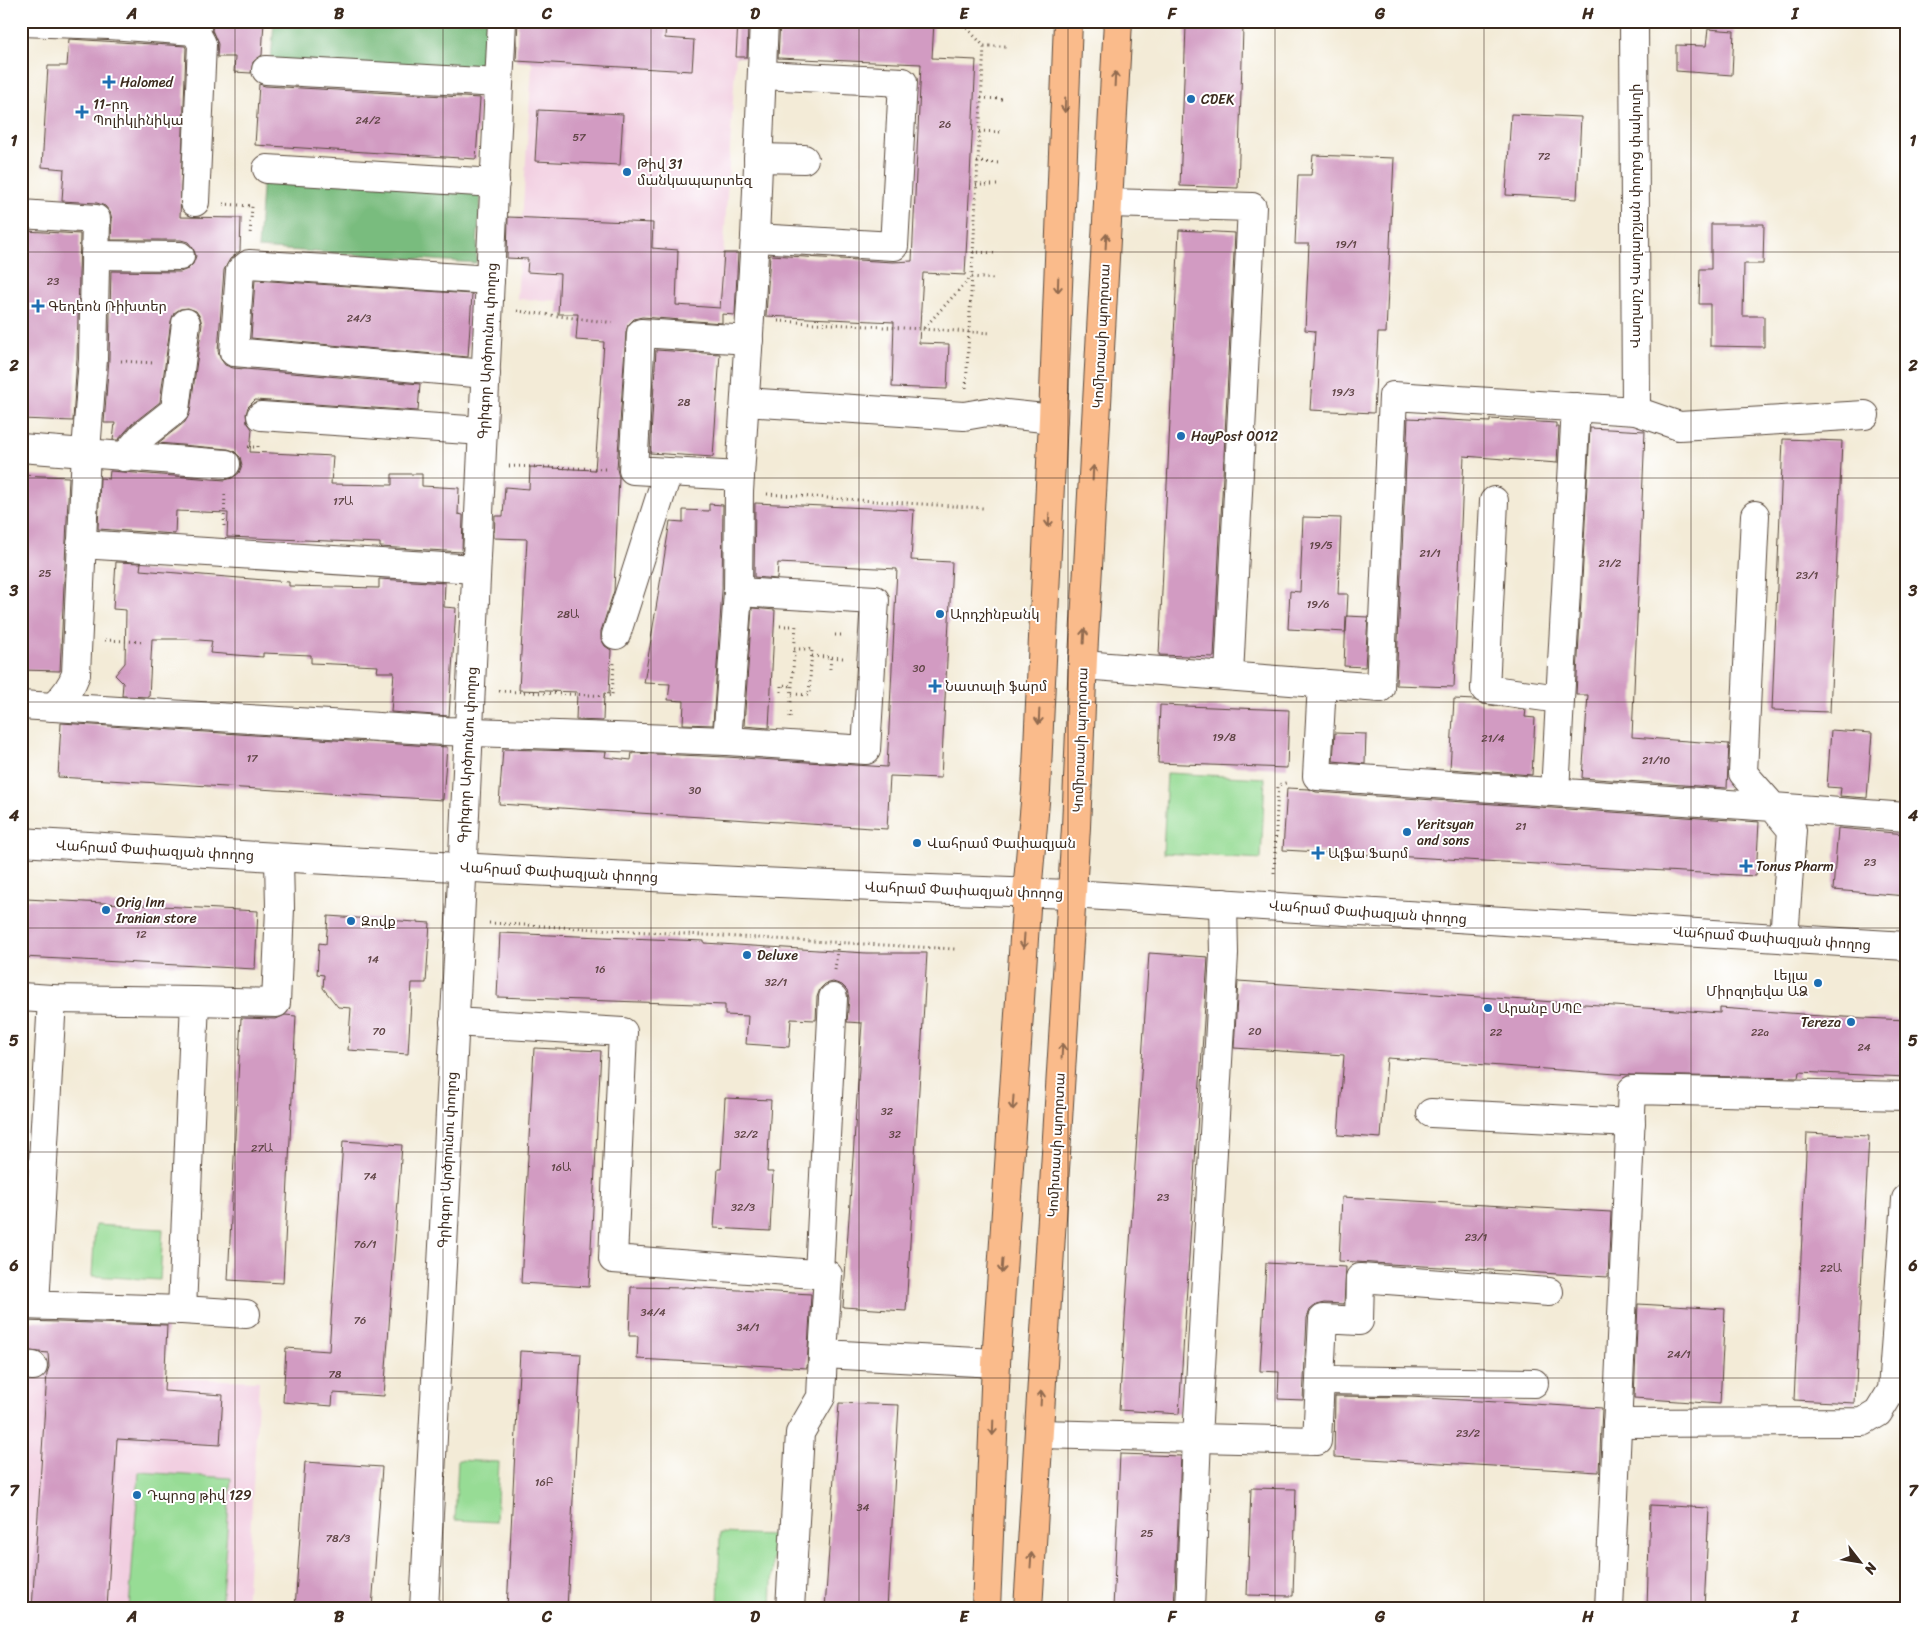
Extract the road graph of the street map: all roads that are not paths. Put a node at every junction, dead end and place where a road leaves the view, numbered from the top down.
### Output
1 (502, 21) edge
2 (764, 21) edge
3 (1068, 21) edge
4 (1118, 21) edge
5 (1634, 21) edge
6 (21, 22) edge
7 (109, 23) edge
8 (197, 26) edge
9 (266, 70) dead end
10 (762, 75) junction
11 (499, 83) junction
12 (758, 158) junction
13 (804, 159) dead end
14 (267, 169) dead end
15 (495, 184) junction
16 (195, 202) road end
17 (1108, 203) junction
18 (21, 214) edge
19 (755, 238) junction
20 (96, 255) junction
21 (180, 256) dead end
22 (490, 280) junction
23 (186, 323) dead end
24 (749, 330) junction
25 (486, 374) junction
26 (744, 402) junction
27 (1576, 407) junction
28 (1636, 411) junction
29 (1864, 415) dead end
30 (261, 416) dead end
31 (1053, 419) junction
32 (483, 431) junction
33 (21, 448) edge
34 (86, 452) junction
35 (124, 457) junction
36 (226, 464) road end
37 (668, 472) junction
38 (739, 484) junction
39 (1494, 501) dead end
40 (1755, 515) dead end
41 (81, 544) junction
42 (475, 570) junction
43 (738, 592) junction
44 (616, 635) road end
45 (1083, 665) junction
46 (1229, 676) junction
47 (1322, 683) junction
48 (1560, 698) junction
49 (21, 705) edge
50 (53, 707) junction
51 (468, 732) junction
52 (728, 741) junction
53 (1555, 792) junction
54 (1772, 807) junction
55 (1906, 817) edge
56 (21, 842) edge
57 (279, 858) junction
58 (462, 867) junction
59 (1027, 893) junction
60 (1072, 894) junction
61 (1223, 903) junction
62 (1784, 938) junction
63 (1906, 946) edge
64 (21, 997) edge
65 (833, 998) dead end
66 (52, 999) junction
67 (195, 1001) junction
68 (454, 1022) junction
69 (1906, 1096) edge
70 (1431, 1113) dead end
71 (1630, 1123) junction
72 (1906, 1199) edge
73 (819, 1274) junction
74 (1549, 1292) dead end
75 (28, 1305) edge
76 (182, 1310) junction
77 (246, 1314) dead end
78 (823, 1354) junction
79 (996, 1363) junction
80 (1321, 1380) junction
81 (1534, 1383) dead end
82 (1899, 1390) edge
83 (1617, 1423) junction
84 (1039, 1434) junction
85 (1197, 1438) junction
86 (424, 1609) edge
87 (790, 1609) edge
88 (986, 1609) edge
89 (1028, 1609) edge
90 (1190, 1609) edge
91 (1609, 1609) edge

1 - 11 street, Գրիգոր Արծրունու փողոց
2 - 10 street
3 -> 31 main road
17 -> 4 main road, Կոմիտասի պողոտա
5 - 28 street, Վաղարշ Վաղարշյան փողոց փակուղի
6 - 7 street
7 - 8 street
8 - 16 street
9 - 11 street
10 - 12 street
10 - 19 street
11 - 15 street, Գրիգոր Արծրունու փողոց
12 - 13 street
12 - 19 street
14 - 15 street
15 - 22 street, Գրիգոր Արծրունու փողոց
45 -> 17 main road, Կոմիտասի պողոտա
17 - 46 street
18 - 20 street
19 - 24 street
20 - 21 street
20 - 34 street
22 - 25 street, Գրիգոր Արծրունու փողոց
22 - 25 street
23 - 35 street
24 - 26 street
24 - 37 street
25 - 32 street, Գրիգոր Արծրունու փողոց
26 - 31 street
26 - 38 street
27 - 28 street
27 - 47 street
27 - 48 street
28 - 29 street
30 - 32 street
31 -> 59 main road
32 - 42 street, Գրիգոր Արծրունու փողոց
33 - 34 street
34 - 35 street
34 - 41 street
35 - 36 street
37 - 38 street
37 - 44 street
38 - 43 street
39 - 48 street
40 - 54 street
41 - 42 street
41 - 50 street
42 - 51 street, Գրիգոր Արծրունու փողոց
43 - 52 street
43 - 52 street
45 - 46 street
45 - 60 main road, Կոմիտասի պողոտա
46 - 47 street
47 - 53 street
48 - 53 street
49 - 50 street
50 - 51 street
51 - 52 street
51 - 58 street, Գրիգոր Արծրունու փողոց
53 - 54 street
54 - 55 street
54 - 62 street
56 - 57 street, Վահրամ Փափազյան փողոց
57 - 58 street, Վահրամ Փափազյան փողոց
57 - 67 street
58 - 59 street, Վահրամ Փափազյան փողոց
58 - 68 street, Գրիգոր Արծրունու փողոց
59 - 60 street, Վահրամ Փափազյան փողոց
59 -> 79 main road
60 - 61 street, Վահրամ Փափազյան փողոց
84 -> 60 main road, Կոմիտասի պողոտա
61 - 62 street, Վահրամ Փափազյան փողոց
61 - 85 street
62 - 63 street, Վահրամ Փափազյան փողոց
64 - 66 street
65 - 73 street
66 - 67 street
66 - 75 street
67 - 76 street
68 - 73 street
68 - 86 street, Գրիգոր Արծրունու փողոց
69 - 71 street
70 - 71 street
71 - 83 street
72 - 82 street
73 - 78 street
74 - 80 street
75 - 76 street
76 - 77 street
78 - 79 street
78 - 87 street
79 -> 88 main road
80 - 81 street
80 - 85 street
82 - 83 street
83 - 91 street
84 - 85 street
89 -> 84 main road, Կոմիտասի պողոտա
85 - 90 street

